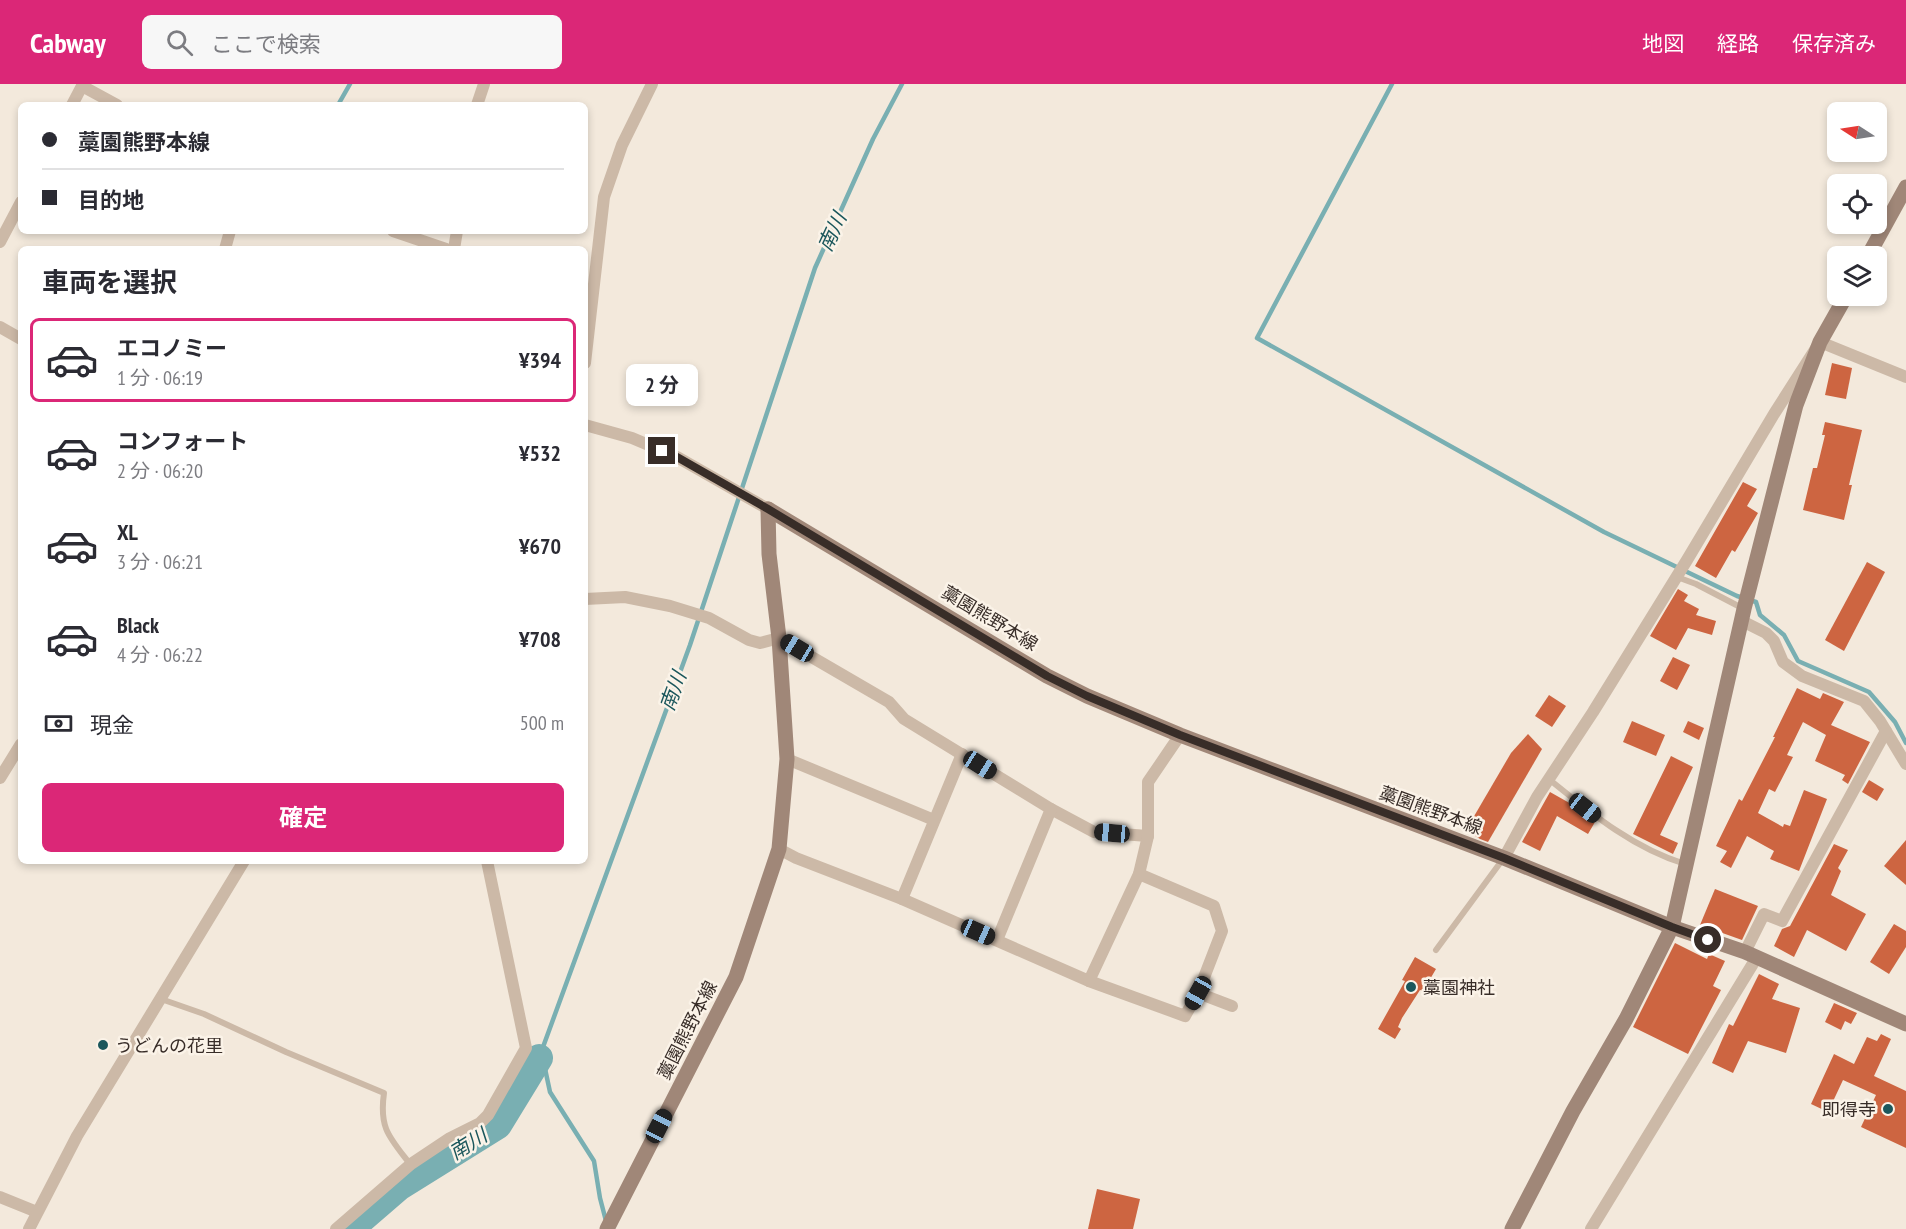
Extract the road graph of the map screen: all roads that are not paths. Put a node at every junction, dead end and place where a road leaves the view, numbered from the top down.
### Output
1 (484, 84) edge
2 (652, 84) edge
3 (82, 85) edge
4 (74, 102) edge
5 (112, 102) edge
6 (478, 102) edge
7 (1906, 187) edge
8 (18, 208) edge
9 (402, 234) edge
10 (0, 242) edge
11 (437, 246) edge
12 (1874, 246) edge
13 (1840, 306) edge
14 (0, 327) edge
15 (18, 337) edge
16 (588, 337) edge
17 (1820, 342) junction
18 (1906, 377) edge
19 (588, 426) edge
20 (768, 509) junction
21 (1677, 577) junction
22 (588, 599) edge
23 (1743, 615) junction
24 (779, 638) junction
25 (1886, 731) junction
26 (1180, 735) junction
27 (18, 749) edge
28 (962, 754) junction
29 (787, 759) junction
30 (1906, 764) edge
31 (0, 778) edge
32 (1550, 780) junction
33 (1051, 809) junction
34 (934, 820) junction
35 (1148, 836) junction
36 (779, 849) junction
37 (1504, 858) junction
38 (242, 864) edge
39 (488, 864) edge
40 (1686, 865) junction
41 (1139, 874) junction
42 (902, 899) junction
43 (1672, 927) junction
44 (997, 940) junction
45 (1436, 950) dead end
46 (1751, 955) junction
47 (1089, 981) junction
48 (1198, 993) junction
49 (160, 999) junction
50 (1232, 1006) dead end
51 (1905, 1019) edge
52 (411, 1164) junction
53 (0, 1197) edge
54 (37, 1212) junction
55 (610, 1222) edge
56 (29, 1229) edge
57 (336, 1229) edge
58 (1512, 1229) edge
59 (1591, 1229) edge

1 - 6 street
2 - 16 street
3 - 4 street
3 - 5 street
7 - 12 main road
8 - 10 street
9 - 11 street
13 - 17 main road
14 - 15 street
17 - 18 street
17 - 21 street
17 - 23 main road
19 - 20 street
20 - 24 main road, 藁園熊野本線
20 - 26 main road, 藁園熊野本線
21 - 23 lane
21 - 32 street
22 - 24 street
23 - 25 street
23 - 40 main road
24 - 28 street
24 - 29 main road, 藁園熊野本線
25 - 30 street
25 - 46 street
26 - 35 street
26 - 37 main road, 藁園熊野本線
27 - 31 street
28 - 33 street
28 - 34 street
29 - 34 street
29 - 36 main road, 藁園熊野本線
32 - 37 street
32 - 40 lane
33 - 35 street
33 - 44 street
34 - 42 street
35 - 41 street
36 - 42 street
36 - 55 main road, 藁園熊野本線
37 - 43 main road, 藁園熊野本線
37 - 45 lane
38 - 49 street
39 - 52 street
40 - 43 main road
41 - 47 street
41 - 48 street
42 - 44 street
43 - 46 main road, 藁園熊野本線
43 - 58 main road
44 - 47 street
46 - 51 main road, 藁園熊野本線
46 - 59 street
47 - 48 street
48 - 50 street
49 - 52 lane
49 - 54 street
52 - 57 street
53 - 54 street
54 - 56 street

